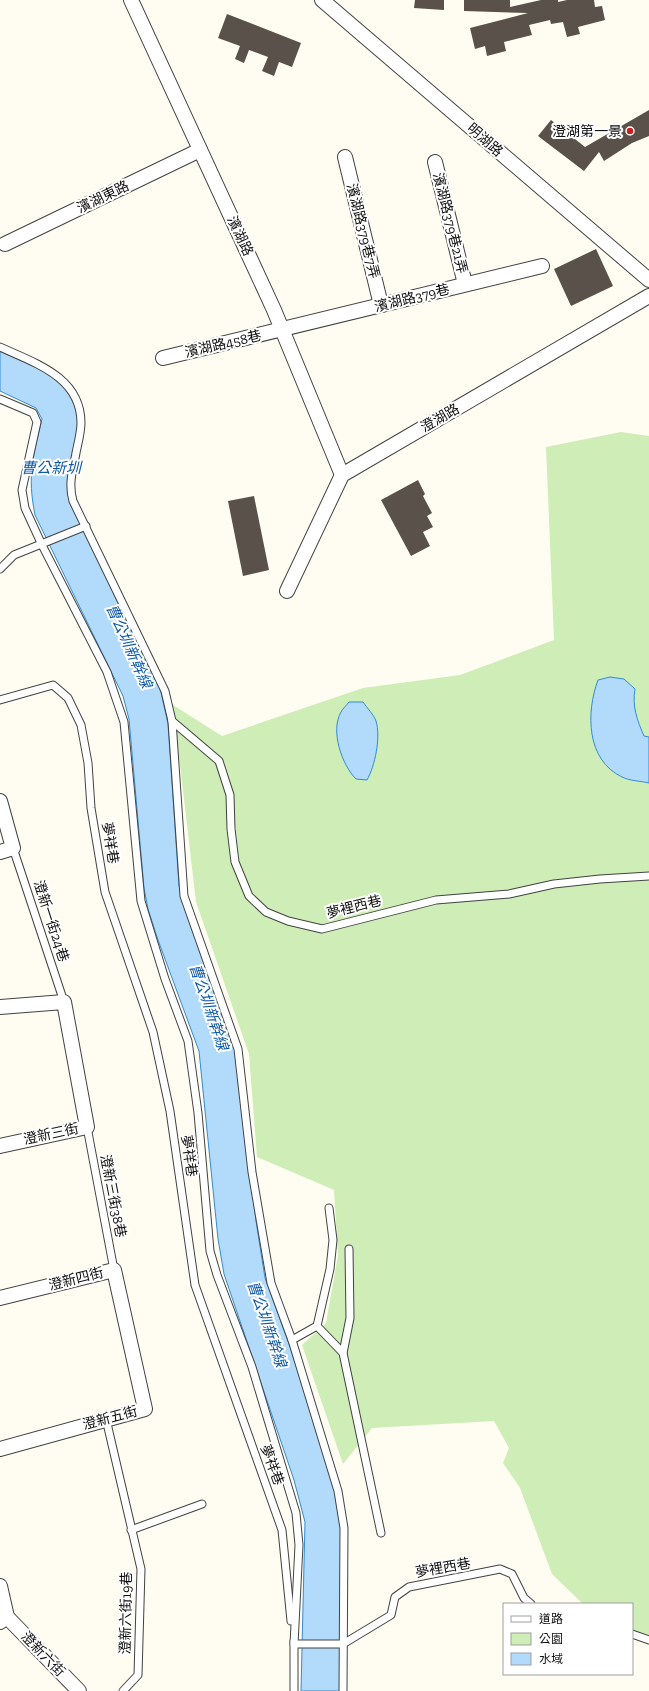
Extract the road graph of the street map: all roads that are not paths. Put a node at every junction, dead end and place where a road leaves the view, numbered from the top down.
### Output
1 (131, 0) edge
2 (322, 0) edge
3 (200, 150) junction
4 (345, 157) dead end
5 (435, 162) dead end
6 (5, 244) dead end
7 (542, 266) dead end
8 (649, 280) edge
9 (465, 284) junction
10 (649, 296) edge
11 (381, 305) junction
12 (282, 330) junction
13 (0, 347) edge
14 (164, 358) dead end
15 (0, 399) edge
16 (342, 475) junction
17 (86, 526) junction
18 (42, 545) junction
19 (0, 569) edge
20 (287, 591) dead end
21 (0, 700) edge
22 (172, 721) junction
23 (0, 801) edge
24 (6, 850) edge
25 (649, 876) edge
26 (64, 1002) junction
27 (0, 1007) edge
28 (87, 1126) junction
29 (0, 1146) edge
30 (329, 1208) dead end
31 (349, 1249) dead end
32 (114, 1270) junction
33 (0, 1298) edge
34 (317, 1326) junction
35 (128, 1332) joint
36 (292, 1340) junction
37 (343, 1353) junction
38 (106, 1419) junction
39 (0, 1449) edge
40 (202, 1504) dead end
41 (132, 1530) junction
42 (381, 1533) dead end
43 (0, 1586) edge
44 (530, 1603) edge
45 (3, 1620) edge
46 (633, 1634) edge
47 (649, 1640) edge
48 (294, 1644) junction
49 (343, 1644) junction
50 (79, 1691) edge
51 (123, 1691) edge
52 (294, 1691) edge
53 (343, 1691) edge

1 - 3 street, 濱湖路
2 - 8 street, 明湖路
3 - 6 street, 濱湖東路
3 - 12 street, 濱湖路
4 - 11 street, 濱湖路379巷7弄
5 - 9 street, 濱湖路379巷21弄
7 - 9 street, 濱湖路379巷
9 - 11 street, 濱湖路379巷
10 - 16 street, 澄湖路
11 - 12 street, 濱湖路379巷
12 - 14 street, 濱湖路458巷
12 - 16 street, 濱湖路
13 - 17 lane
15 - 18 lane
16 - 20 street
17 - 18 lane
17 - 22 lane
18 - 19 lane
18 - 48 lane
21 - 48 lane, 夢祥巷
22 - 25 lane, 夢裡西巷
22 - 36 lane
23 - 24 street
24 - 26 lane, 澄新一街24巷
26 - 27 street
26 - 28 street, 澄新三街
28 - 29 street, 澄新三街
28 - 32 lane, 澄新三街38巷
30 - 34 lane
31 - 37 lane
32 - 33 street, 澄新四街
32 - 35 street, 澄新四街
34 - 36 lane
34 - 37 lane
35 - 38 street, 澄新五街
36 - 49 lane
37 - 42 lane
38 - 39 street, 澄新五街
38 - 41 lane, 澄新六街19巷
40 - 41 lane
41 - 51 lane, 澄新六街19巷
43 - 45 street
44 - 49 lane, 夢裡西巷
45 - 50 street, 澄新六街
46 - 47 lane
48 - 49 lane
48 - 52 lane, 夢祥巷
49 - 53 lane

